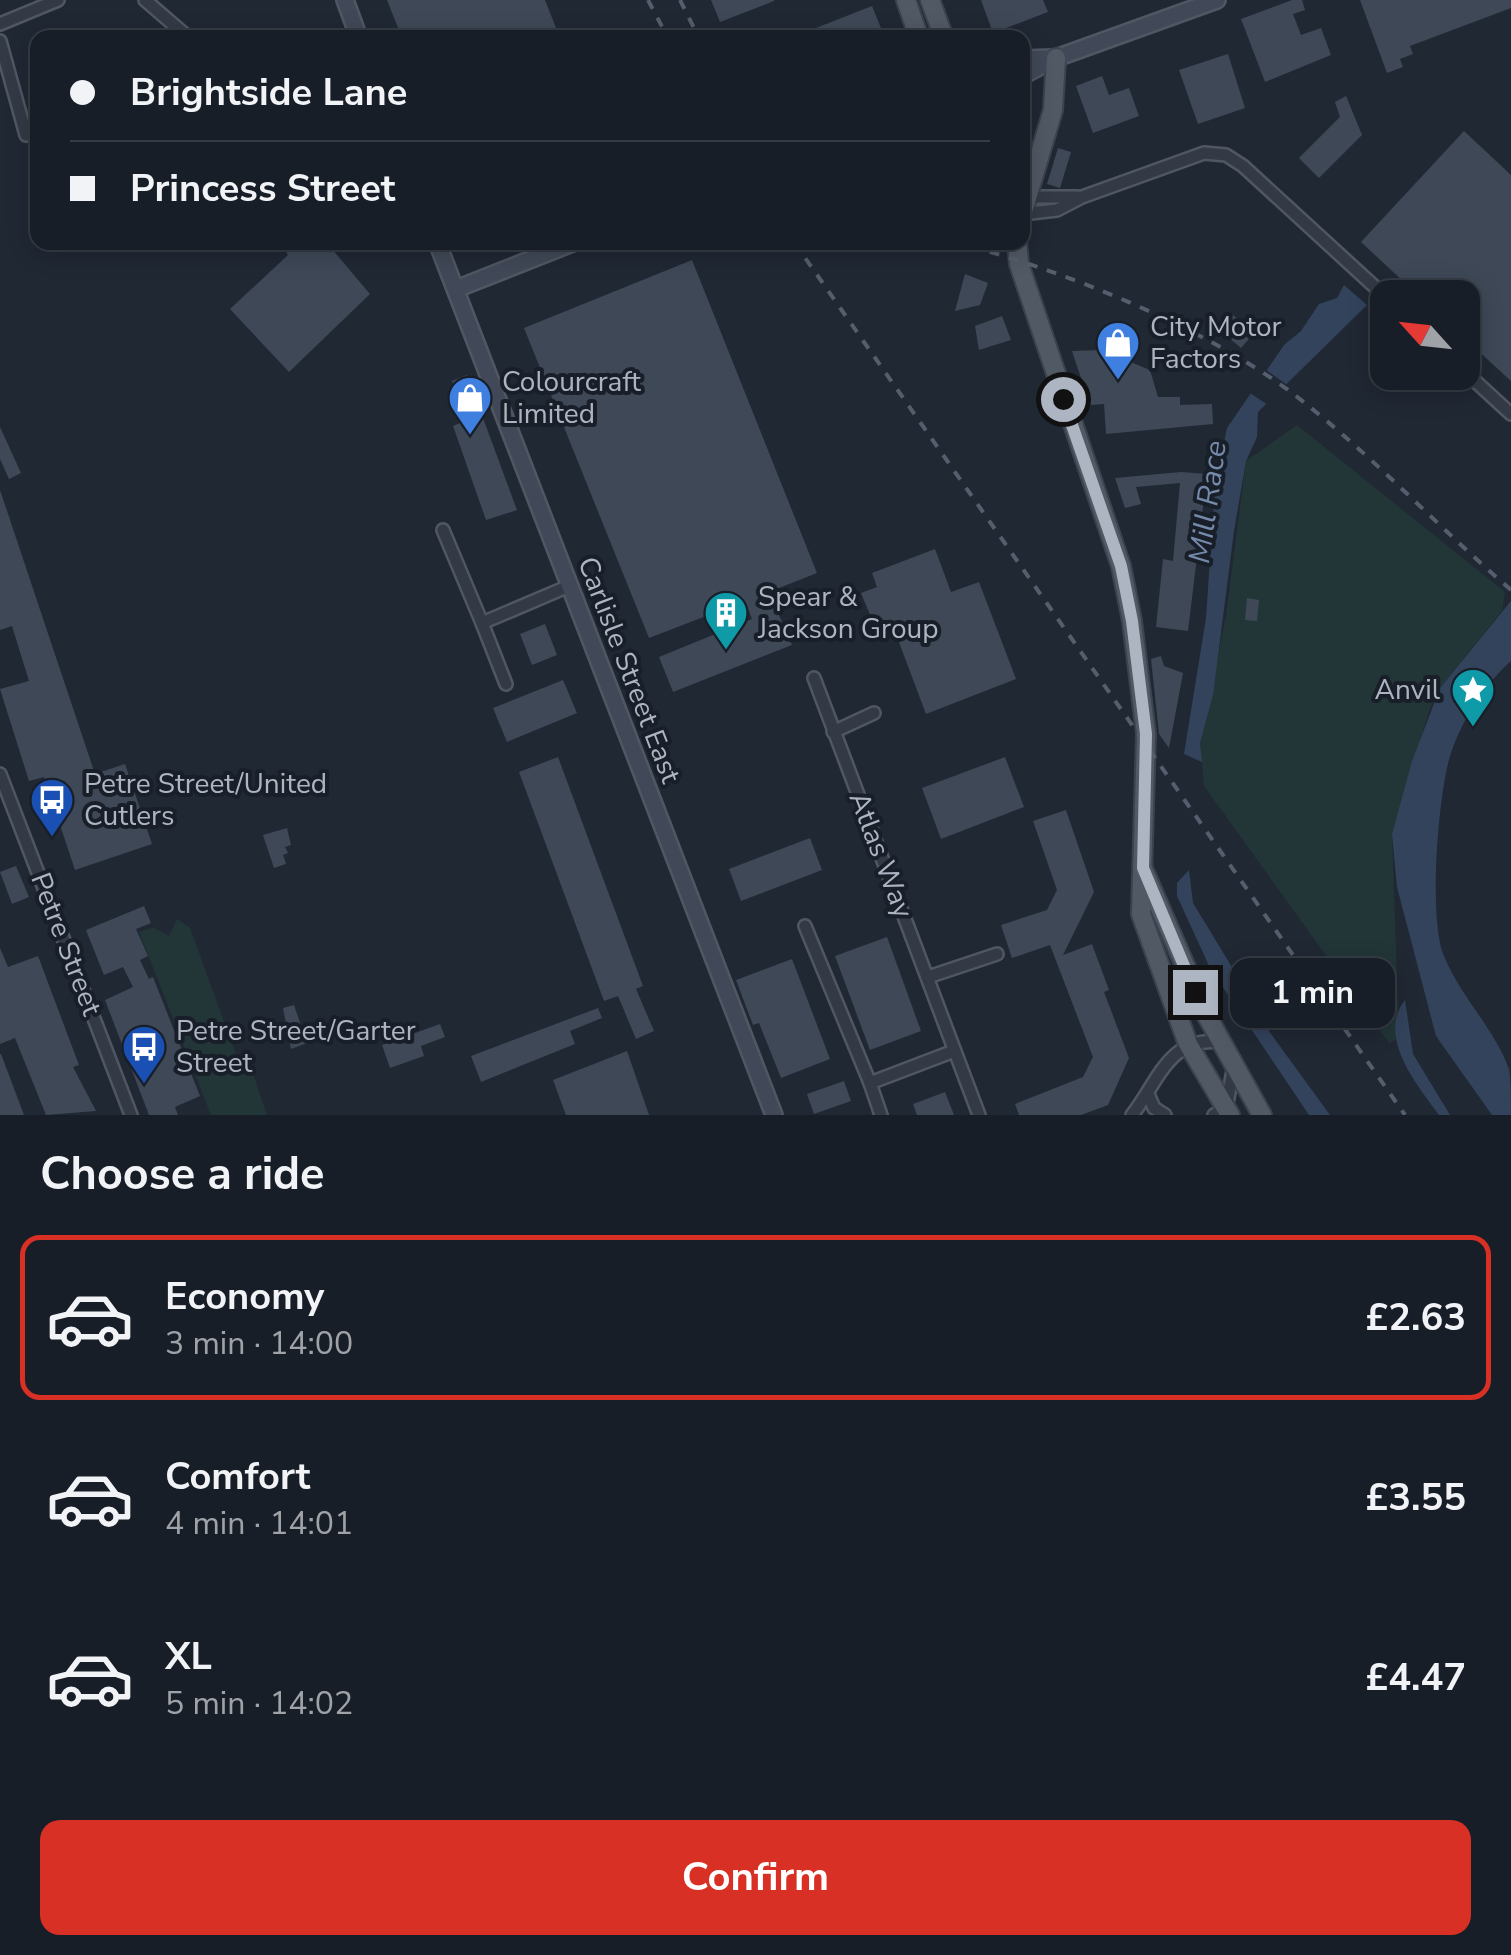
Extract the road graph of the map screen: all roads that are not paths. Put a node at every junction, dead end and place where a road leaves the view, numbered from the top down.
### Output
1 (58, 0) edge
2 (145, 0) edge
3 (345, 0) edge
4 (906, 0) edge
5 (1216, 0) edge
6 (933, 6) edge
7 (0, 24) edge
8 (180, 30) edge
9 (357, 30) edge
10 (916, 30) edge
11 (941, 30) edge
12 (952, 30) edge
13 (0, 41) edge
14 (1056, 58) junction
15 (1030, 59) edge
16 (1030, 72) edge
17 (26, 135) dead end
18 (1030, 187) edge
19 (1030, 207) edge
20 (438, 250) edge
21 (554, 250) edge
22 (1008, 250) edge
23 (1017, 250) edge
24 (1018, 264) junction
25 (1370, 282) edge
26 (456, 288) junction
27 (1480, 386) edge
28 (1511, 414) edge
29 (443, 530) dead end
30 (570, 586) junction
31 (482, 623) junction
32 (814, 678) dead end
33 (506, 684) dead end
34 (874, 712) dead end
35 (833, 732) junction
36 (0, 774) edge
37 (1143, 868) junction
38 (805, 926) dead end
39 (997, 954) dead end
40 (928, 977) junction
41 (1220, 1042) junction
42 (1188, 1044) junction
43 (954, 1051) junction
44 (1234, 1065) junction
45 (870, 1083) junction
46 (1148, 1094) junction
47 (1224, 1113) edge
48 (131, 1115) edge
49 (774, 1115) edge
50 (881, 1115) edge
51 (979, 1115) edge
52 (1132, 1115) edge
53 (1165, 1115) edge
54 (1262, 1115) edge

1 - 7 street
2 - 8 street
3 - 9 main road
4 - 10 main road
5 - 14 main road
6 - 11 main road
6 - 12 main road
13 - 17 street
14 - 15 main road
14 - 16 main road
14 - 18 main road
19 - 25 street
20 - 26 main road, Carlisle Street East
21 - 26 main road
22 - 24 main road
23 - 24 main road
24 - 37 main road
26 - 30 main road, Carlisle Street East
27 - 28 street
29 - 31 street
30 - 31 street
30 - 49 main road, Carlisle Street East
31 - 33 street
32 - 35 street, Atlas Way
34 - 35 street
35 - 40 street, Atlas Way
36 - 48 street, Petre Street
37 - 41 main road
37 - 42 main road
38 - 45 street
39 - 40 street
40 - 43 street, Atlas Way
41 - 42 street
41 - 44 main road
42 - 46 street
42 - 47 main road
43 - 45 street
43 - 51 street, Atlas Way
44 - 47 street
44 - 54 main road
45 - 50 street
46 - 52 street
46 - 53 street

